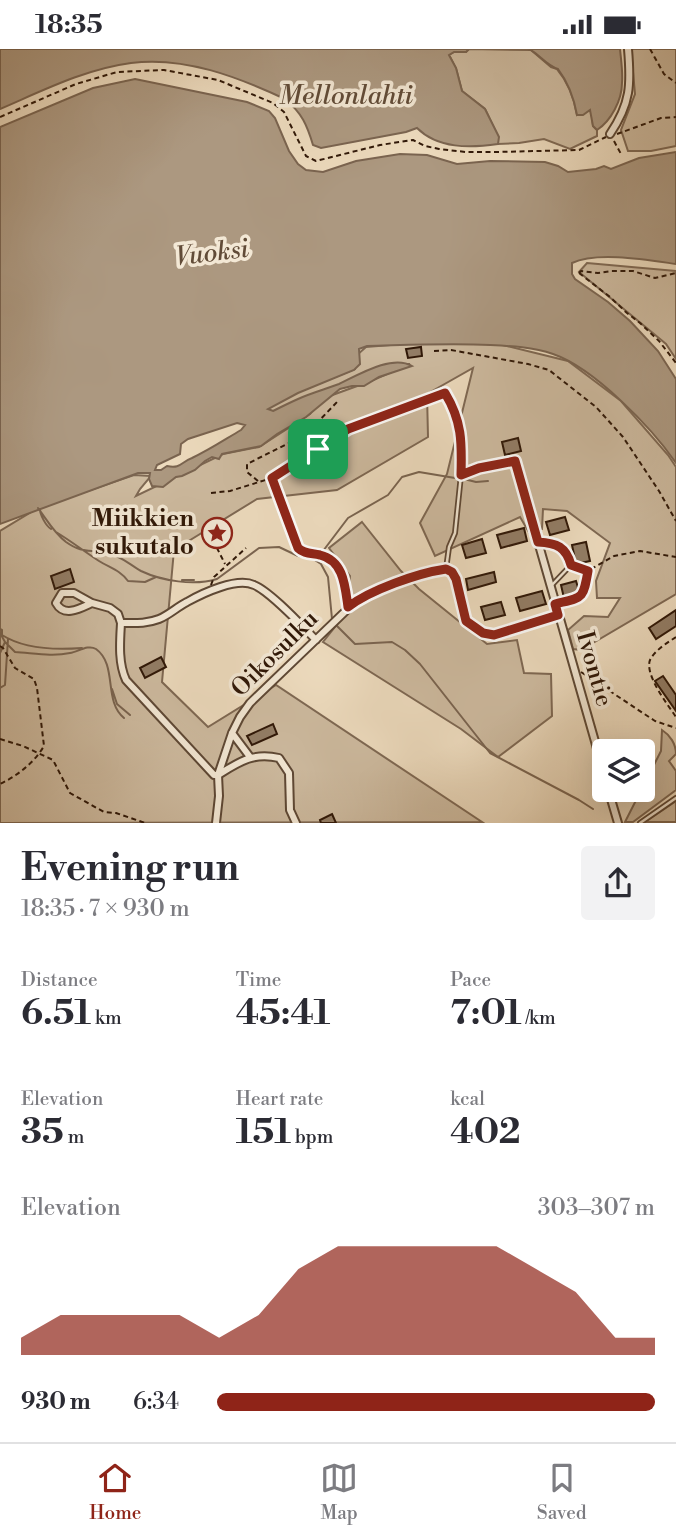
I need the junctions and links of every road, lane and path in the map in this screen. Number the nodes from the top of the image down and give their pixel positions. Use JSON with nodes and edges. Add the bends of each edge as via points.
{"nodes":[{"id":1,"x":628,"y":49,"type":"edge"},
{"id":2,"x":650,"y":49,"type":"edge"},
{"id":3,"x":676,"y":83,"type":"edge"},
{"id":4,"x":0,"y":117,"type":"edge"},
{"id":5,"x":676,"y":117,"type":"edge"},
{"id":6,"x":610,"y":134,"type":"junction"},
{"id":7,"x":621,"y":154,"type":"dead end"},
{"id":8,"x":676,"y":273,"type":"edge"},
{"id":9,"x":434,"y":351,"type":"dead end"},
{"id":10,"x":676,"y":363,"type":"edge"},
{"id":11,"x":445,"y":393,"type":"joint"},
{"id":12,"x":337,"y":403,"type":"dead end"},
{"id":13,"x":515,"y":461,"type":"joint"},
{"id":14,"x":461,"y":475,"type":"junction"},
{"id":15,"x":272,"y":478,"type":"junction"},
{"id":16,"x":259,"y":481,"type":"junction"},
{"id":17,"x":211,"y":493,"type":"dead end"},
{"id":18,"x":676,"y":521,"type":"edge"},
{"id":19,"x":214,"y":540,"type":"dead end"},
{"id":20,"x":538,"y":542,"type":"junction"},
{"id":21,"x":246,"y":548,"type":"dead end"},
{"id":22,"x":676,"y":557,"type":"edge"},
{"id":23,"x":226,"y":565,"type":"junction"},
{"id":24,"x":571,"y":565,"type":"junction"},
{"id":25,"x":446,"y":569,"type":"junction"},
{"id":26,"x":588,"y":571,"type":"junction"},
{"id":27,"x":212,"y":581,"type":"dead end"},
{"id":28,"x":551,"y":587,"type":"junction"},
{"id":29,"x":92,"y":603,"type":"junction"},
{"id":30,"x":555,"y":604,"type":"junction"},
{"id":31,"x":348,"y":607,"type":"junction"},
{"id":32,"x":558,"y":615,"type":"junction"},
{"id":33,"x":121,"y":622,"type":"junction"},
{"id":34,"x":676,"y":637,"type":"edge"},
{"id":35,"x":316,"y":640,"type":"junction"},
{"id":36,"x":0,"y":646,"type":"edge"},
{"id":37,"x":573,"y":666,"type":"junction"},
{"id":38,"x":676,"y":717,"type":"edge"},
{"id":39,"x":676,"y":728,"type":"edge"},
{"id":40,"x":232,"y":733,"type":"junction"},
{"id":41,"x":0,"y":739,"type":"edge"},
{"id":42,"x":594,"y":739,"type":"edge"},
{"id":43,"x":40,"y":753,"type":"junction"},
{"id":44,"x":250,"y":757,"type":"junction"},
{"id":45,"x":218,"y":775,"type":"junction"},
{"id":46,"x":0,"y":784,"type":"edge"},
{"id":47,"x":676,"y":798,"type":"edge"},
{"id":48,"x":612,"y":802,"type":"edge"},
{"id":49,"x":145,"y":823,"type":"edge"},
{"id":50,"x":216,"y":823,"type":"edge"},
{"id":51,"x":296,"y":823,"type":"edge"},
{"id":52,"x":618,"y":823,"type":"edge"},
{"id":53,"x":640,"y":823,"type":"edge"}],
"edges":[{"from":1,"to":6,"type":"street","via":[[628,98]]},
{"from":2,"to":3,"type":"path","via":[[664,74]]},
{"from":4,"to":6,"type":"path","via":[[76,84],[117,72],[164,70],[218,81],[272,103],[284,112],[306,156],[316,161],[414,140],[467,152],[579,150]]},
{"from":5,"to":6,"type":"path"},
{"from":6,"to":7,"type":"path"},
{"from":8,"to":10,"type":"path","via":[[655,278],[633,271],[579,274],[640,323]]},
{"from":9,"to":18,"type":"path","via":[[450,350],[549,370],[596,407],[624,437]]},
{"from":11,"to":14,"type":"lane","via":[[460,427]]},
{"from":11,"to":15,"type":"path","via":[[348,429]]},
{"from":12,"to":16,"type":"path","via":[[291,442],[247,464],[247,473]]},
{"from":13,"to":14,"type":"lane"},
{"from":13,"to":20,"type":"street","name":"Ivontie"},
{"from":14,"to":25,"type":"lane"},
{"from":15,"to":16,"type":"path"},
{"from":15,"to":31,"type":"path","via":[[298,548],[335,563],[342,573]]},
{"from":16,"to":17,"type":"path"},
{"from":19,"to":23,"type":"path"},
{"from":20,"to":24,"type":"lane","via":[[562,549]]},
{"from":20,"to":28,"type":"street","name":"Ivontie"},
{"from":21,"to":23,"type":"path"},
{"from":22,"to":26,"type":"path","via":[[640,551],[614,556]]},
{"from":23,"to":27,"type":"path"},
{"from":24,"to":26,"type":"lane"},
{"from":24,"to":28,"type":"lane"},
{"from":25,"to":31,"type":"street","name":"Oikosulku","via":[[410,578]]},
{"from":25,"to":32,"type":"street","via":[[456,579],[466,621],[483,633],[494,635]]},
{"from":26,"to":30,"type":"lane","via":[[580,598]]},
{"from":28,"to":30,"type":"street","name":"Ivontie"},
{"from":29,"to":29,"type":"street","via":[[68,592],[62,593],[57,603],[65,612]]},
{"from":29,"to":33,"type":"street","via":[[110,608]]},
{"from":30,"to":32,"type":"street","name":"Ivontie"},
{"from":31,"to":35,"type":"street","name":"Oikosulku"},
{"from":32,"to":37,"type":"street","name":"Ivontie"},
{"from":33,"to":35,"type":"street","via":[[157,620],[209,592],[249,583],[265,592]]},
{"from":33,"to":45,"type":"street","via":[[126,680]]},
{"from":34,"to":38,"type":"path","via":[[658,650],[648,665]]},
{"from":35,"to":40,"type":"street","name":"Oikosulku","via":[[250,703]]},
{"from":36,"to":43,"type":"path","via":[[15,668],[34,679],[44,746]]},
{"from":37,"to":39,"type":"path","via":[[655,721]]},
{"from":37,"to":42,"type":"street","name":"Ivontie"},
{"from":40,"to":44,"type":"street"},
{"from":40,"to":45,"type":"street","name":"Oikosulku"},
{"from":41,"to":43,"type":"path"},
{"from":43,"to":46,"type":"path"},
{"from":43,"to":49,"type":"path","via":[[53,759],[70,793],[104,812]]},
{"from":44,"to":45,"type":"street"},
{"from":44,"to":51,"type":"street","via":[[266,755],[285,764],[290,810]]},
{"from":45,"to":50,"type":"street","name":"Oikosulku"},
{"from":47,"to":53,"type":"lane"},
{"from":48,"to":52,"type":"street"}]}
